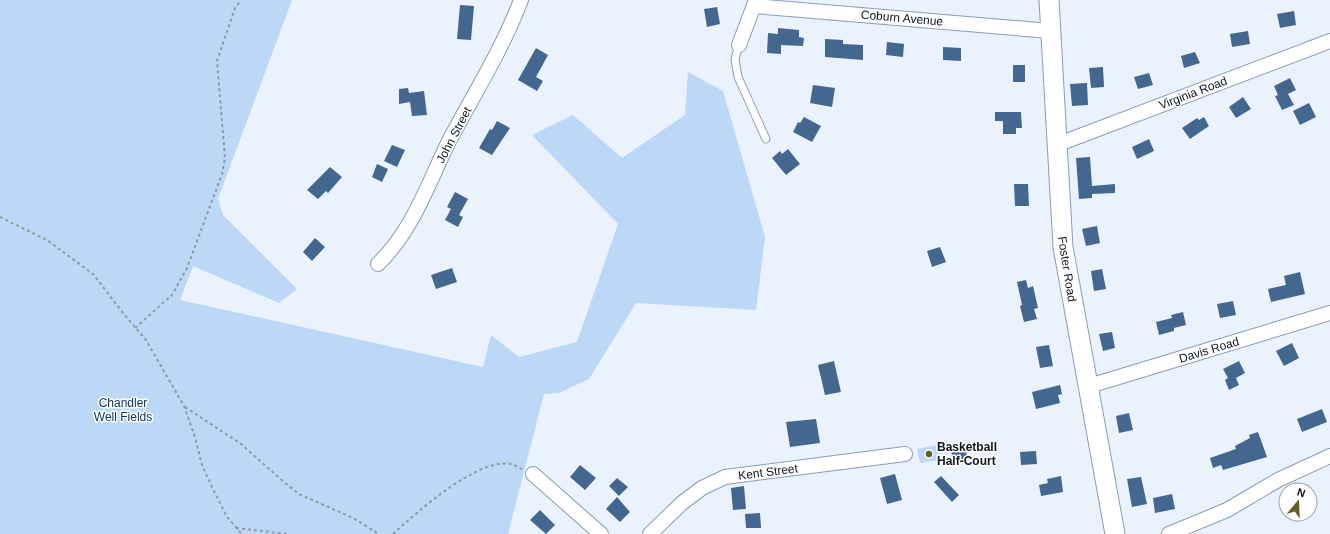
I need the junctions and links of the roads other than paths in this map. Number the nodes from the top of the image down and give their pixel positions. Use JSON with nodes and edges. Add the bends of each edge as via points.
{"nodes":[{"id":1,"x":521,"y":0,"type":"edge"},
{"id":2,"x":1049,"y":0,"type":"edge"},
{"id":3,"x":755,"y":3,"type":"edge"},
{"id":4,"x":1050,"y":31,"type":"junction"},
{"id":5,"x":1330,"y":41,"type":"edge"},
{"id":6,"x":739,"y":45,"type":"joint"},
{"id":7,"x":766,"y":139,"type":"dead end"},
{"id":8,"x":1056,"y":145,"type":"junction"},
{"id":9,"x":378,"y":264,"type":"dead end"},
{"id":10,"x":1330,"y":313,"type":"edge"},
{"id":11,"x":1089,"y":386,"type":"junction"},
{"id":12,"x":905,"y":454,"type":"dead end"},
{"id":13,"x":1330,"y":456,"type":"edge"},
{"id":14,"x":533,"y":474,"type":"road end"},
{"id":15,"x":601,"y":534,"type":"edge"},
{"id":16,"x":650,"y":534,"type":"edge"},
{"id":17,"x":1115,"y":534,"type":"edge"},
{"id":18,"x":1169,"y":534,"type":"edge"}],
"edges":[{"from":1,"to":9,"type":"street","name":"John Street","via":[[498,52],[450,141],[407,230]]},
{"from":2,"to":4,"type":"street","name":"Foster Road"},
{"from":3,"to":4,"type":"street","name":"Coburn Avenue"},
{"from":3,"to":6,"type":"street"},
{"from":4,"to":8,"type":"street","name":"Foster Road"},
{"from":5,"to":8,"type":"street","name":"Virginia Road"},
{"from":6,"to":7,"type":"lane","via":[[735,59],[738,77]]},
{"from":8,"to":11,"type":"street","name":"Foster Road","via":[[1063,247]]},
{"from":10,"to":11,"type":"street","name":"Davis Road"},
{"from":11,"to":17,"type":"street","name":"Foster Road"},
{"from":12,"to":16,"type":"street","name":"Kent Street","via":[[725,477],[702,488],[682,502]]},
{"from":13,"to":18,"type":"street","via":[[1278,480],[1227,510]]},
{"from":14,"to":15,"type":"street"}]}
